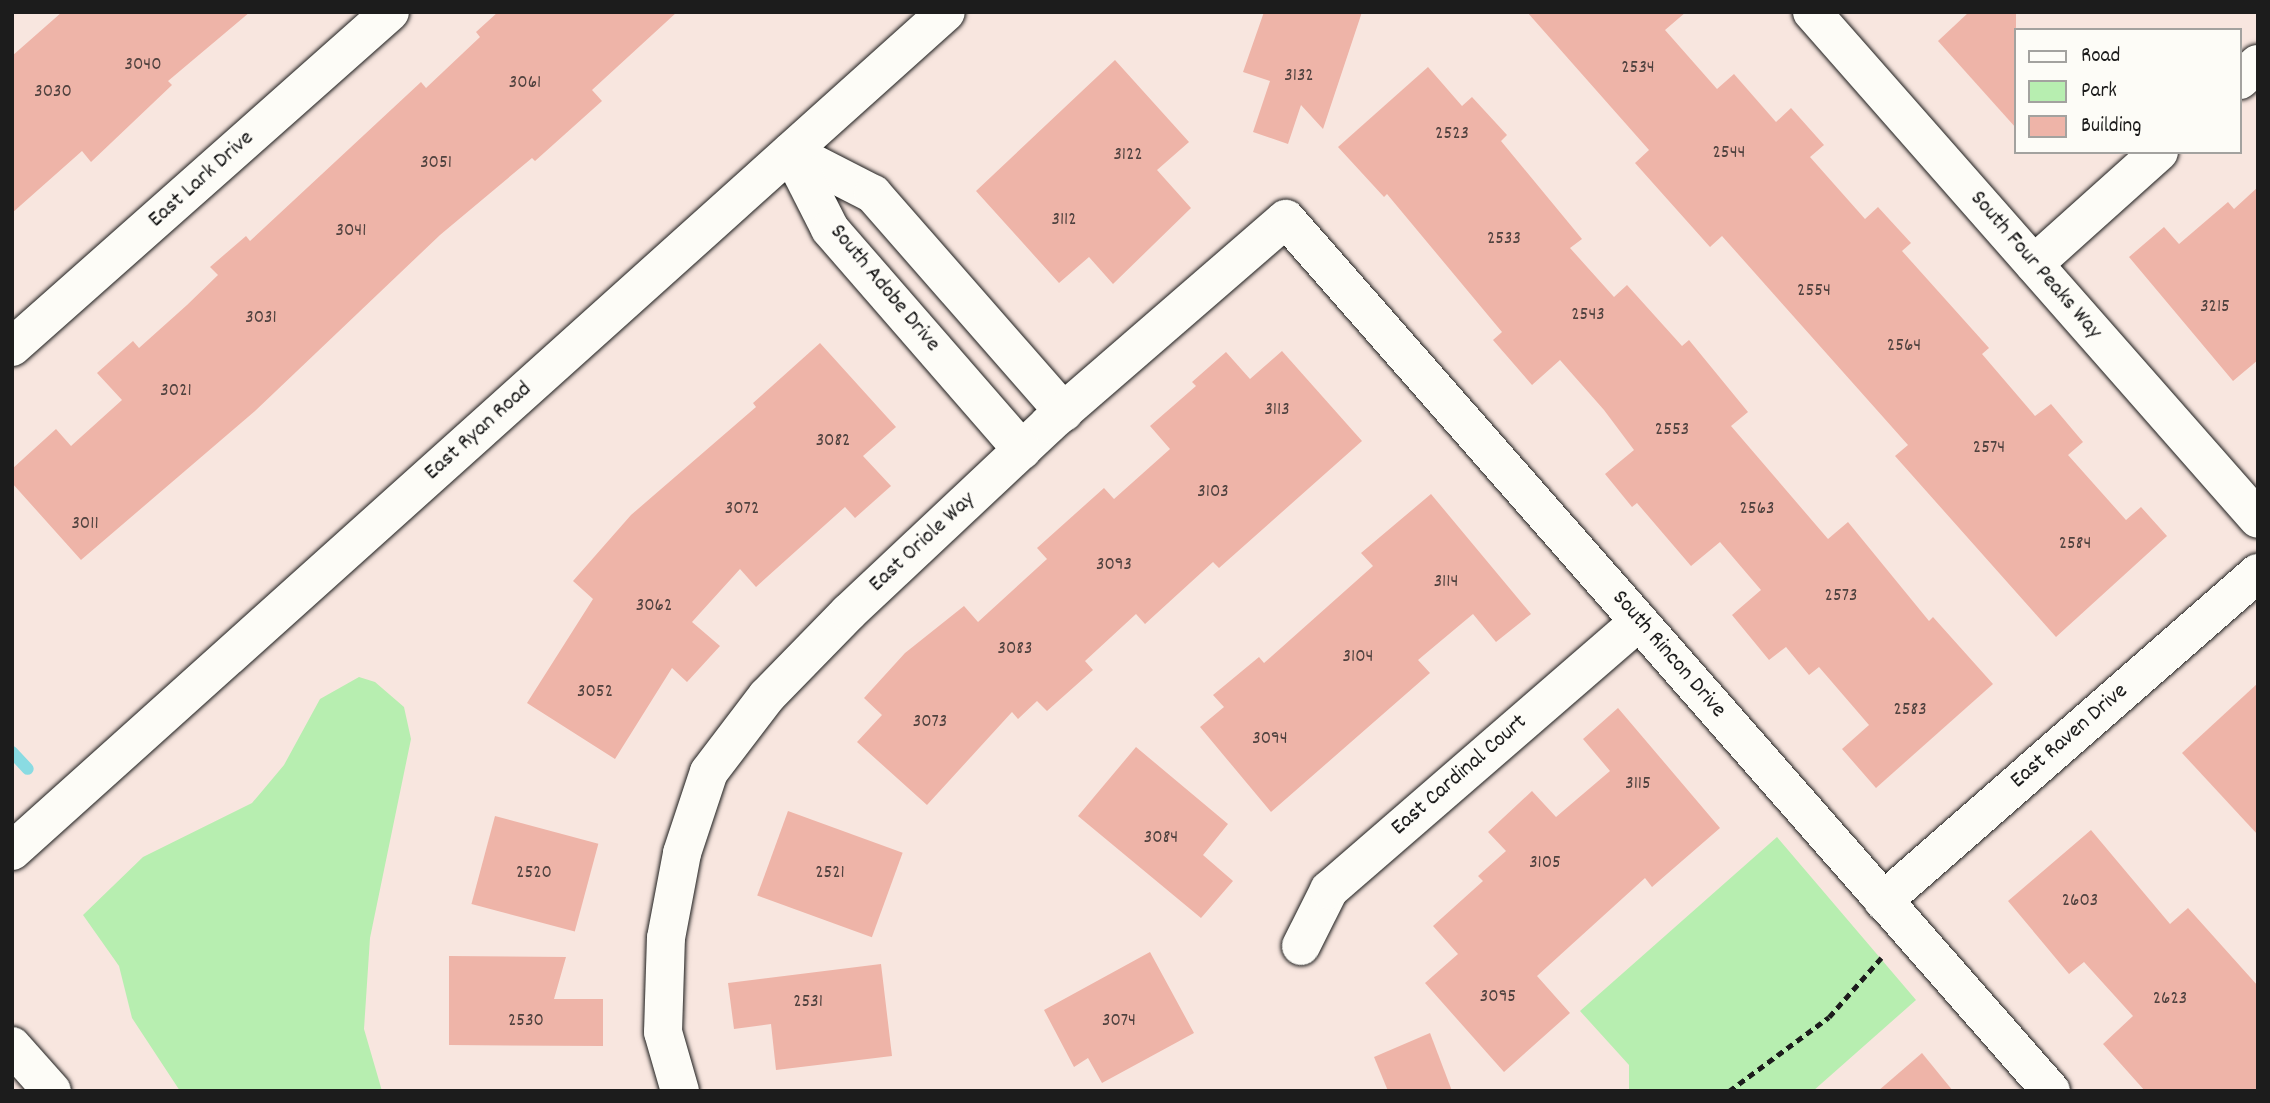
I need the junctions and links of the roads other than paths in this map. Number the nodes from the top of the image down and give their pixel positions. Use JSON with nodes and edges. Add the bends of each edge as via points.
{"nodes":[{"id":1,"x":390,"y":12,"type":"edge"},
{"id":2,"x":946,"y":12,"type":"edge"},
{"id":3,"x":1812,"y":12,"type":"edge"},
{"id":4,"x":2258,"y":64,"type":"edge"},
{"id":5,"x":2242,"y":78,"type":"edge"},
{"id":6,"x":791,"y":152,"type":"junction"},
{"id":7,"x":2157,"y":154,"type":"edge"},
{"id":8,"x":1286,"y":219,"type":"joint"},
{"id":9,"x":2034,"y":264,"type":"junction"},
{"id":10,"x":12,"y":347,"type":"edge"},
{"id":11,"x":1064,"y":412,"type":"junction"},
{"id":12,"x":1022,"y":450,"type":"junction"},
{"id":13,"x":2258,"y":519,"type":"edge"},
{"id":14,"x":2258,"y":573,"type":"edge"},
{"id":15,"x":1639,"y":621,"type":"junction"},
{"id":16,"x":12,"y":851,"type":"edge"},
{"id":17,"x":1883,"y":901,"type":"junction"},
{"id":18,"x":1301,"y":946,"type":"dead end"},
{"id":19,"x":12,"y":1046,"type":"edge"},
{"id":20,"x":52,"y":1091,"type":"edge"},
{"id":21,"x":680,"y":1091,"type":"edge"},
{"id":22,"x":2051,"y":1091,"type":"edge"}],
"edges":[{"from":1,"to":10,"type":"street","name":"East Lark Drive"},
{"from":2,"to":6,"type":"street","name":"East Ryan Road"},
{"from":3,"to":9,"type":"street","name":"South Four Peaks Way"},
{"from":4,"to":5,"type":"street"},
{"from":6,"to":11,"type":"street","via":[[873,194]]},
{"from":6,"to":12,"type":"street","name":"South Adobe Drive","via":[[830,229]]},
{"from":6,"to":16,"type":"street","name":"East Ryan Road"},
{"from":7,"to":9,"type":"street"},
{"from":8,"to":11,"type":"street","name":"East Oriole Way"},
{"from":8,"to":15,"type":"street","name":"South Rincon Drive"},
{"from":9,"to":13,"type":"street","name":"South Four Peaks Way"},
{"from":11,"to":12,"type":"street","name":"East Oriole Way"},
{"from":12,"to":21,"type":"street","name":"East Oriole Way","via":[[767,696],[709,772],[682,853],[666,938],[663,1032]]},
{"from":14,"to":17,"type":"street","name":"East Raven Drive"},
{"from":15,"to":17,"type":"street","name":"South Rincon Drive"},
{"from":15,"to":18,"type":"street","name":"East Cardinal Court","via":[[1329,890]]},
{"from":17,"to":22,"type":"street","name":"South Rincon Drive"},
{"from":19,"to":20,"type":"street"}]}
